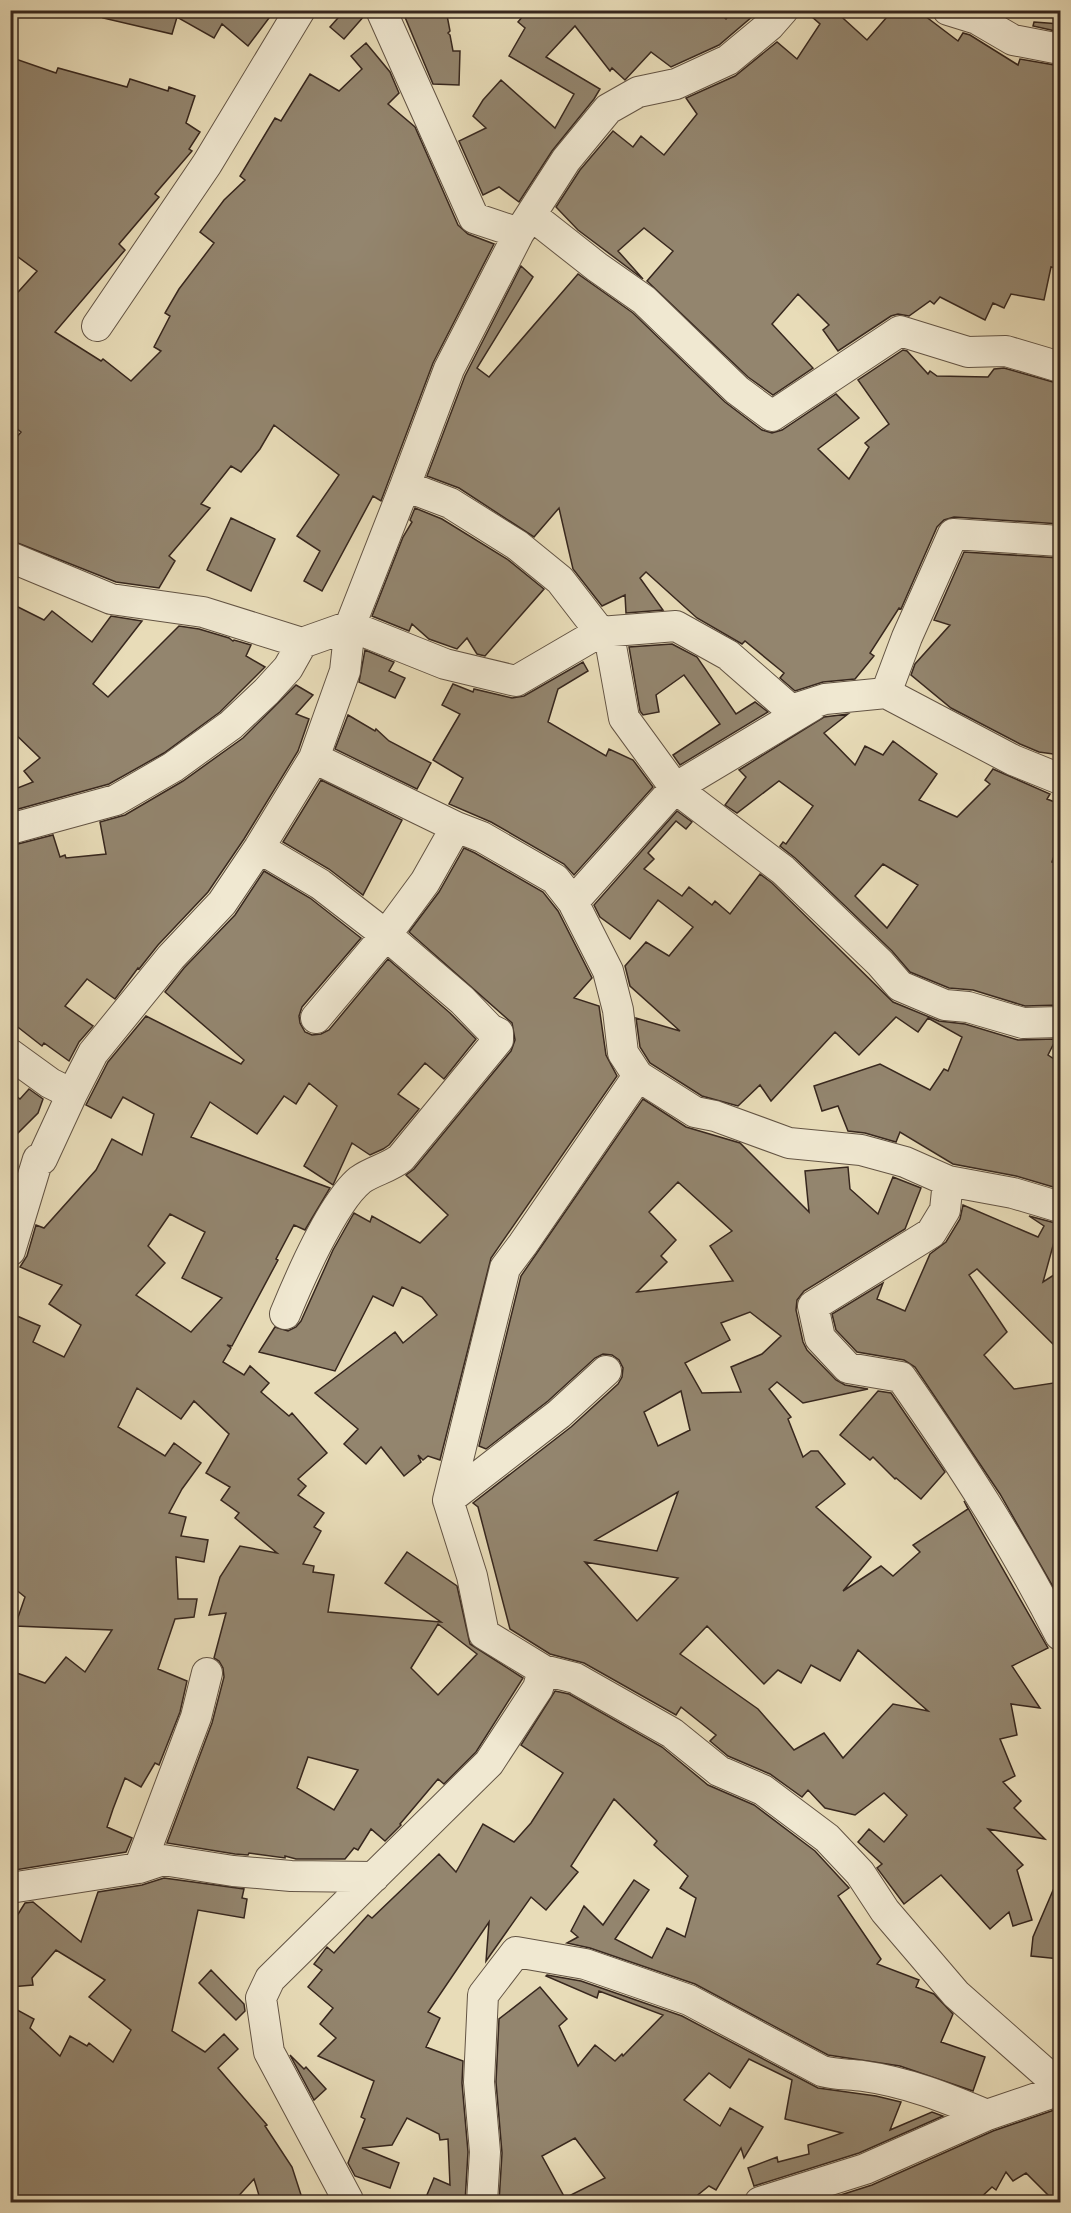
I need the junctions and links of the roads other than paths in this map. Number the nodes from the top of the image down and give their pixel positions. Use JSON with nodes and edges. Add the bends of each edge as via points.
{"nodes":[{"id":1,"x":300,"y":10,"type":"edge"},
{"id":2,"x":381,"y":10,"type":"edge"},
{"id":3,"x":783,"y":10,"type":"edge"},
{"id":4,"x":948,"y":10,"type":"edge"},
{"id":5,"x":1060,"y":50,"type":"edge"},
{"id":6,"x":525,"y":224,"type":"junction"},
{"id":7,"x":97,"y":326,"type":"dead end"},
{"id":8,"x":1060,"y":367,"type":"edge"},
{"id":9,"x":405,"y":486,"type":"junction"},
{"id":10,"x":1060,"y":541,"type":"edge"},
{"id":11,"x":10,"y":557,"type":"edge"},
{"id":12,"x":350,"y":626,"type":"junction"},
{"id":13,"x":600,"y":632,"type":"junction"},
{"id":14,"x":302,"y":643,"type":"junction"},
{"id":15,"x":886,"y":693,"type":"junction"},
{"id":16,"x":825,"y":699,"type":"junction"},
{"id":17,"x":314,"y":758,"type":"junction"},
{"id":18,"x":1060,"y":779,"type":"edge"},
{"id":19,"x":675,"y":788,"type":"junction"},
{"id":20,"x":456,"y":826,"type":"junction"},
{"id":21,"x":10,"y":829,"type":"edge"},
{"id":22,"x":259,"y":848,"type":"junction"},
{"id":23,"x":573,"y":902,"type":"junction"},
{"id":24,"x":386,"y":935,"type":"junction"},
{"id":25,"x":316,"y":1018,"type":"dead end"},
{"id":26,"x":1060,"y":1022,"type":"edge"},
{"id":27,"x":10,"y":1054,"type":"edge"},
{"id":28,"x":638,"y":1076,"type":"junction"},
{"id":29,"x":72,"y":1094,"type":"junction"},
{"id":30,"x":948,"y":1181,"type":"junction"},
{"id":31,"x":1060,"y":1207,"type":"edge"},
{"id":32,"x":10,"y":1251,"type":"edge"},
{"id":33,"x":285,"y":1314,"type":"dead end"},
{"id":34,"x":606,"y":1371,"type":"dead end"},
{"id":35,"x":448,"y":1500,"type":"junction"},
{"id":36,"x":1060,"y":1635,"type":"edge"},
{"id":37,"x":543,"y":1670,"type":"junction"},
{"id":38,"x":207,"y":1673,"type":"dead end"},
{"id":39,"x":139,"y":1868,"type":"junction"},
{"id":40,"x":374,"y":1877,"type":"junction"},
{"id":41,"x":10,"y":1888,"type":"edge"},
{"id":42,"x":1060,"y":2088,"type":"edge"},
{"id":43,"x":987,"y":2115,"type":"junction"},
{"id":44,"x":345,"y":2202,"type":"edge"},
{"id":45,"x":482,"y":2202,"type":"edge"},
{"id":46,"x":760,"y":2202,"type":"edge"}],
"edges":[{"from":1,"to":7,"type":"street","via":[[207,164]]},
{"from":2,"to":6,"type":"street","via":[[474,218]]},
{"from":3,"to":6,"type":"street","via":[[728,60],[676,84],[638,92],[608,109],[566,160]]},
{"from":4,"to":5,"type":"street","via":[[977,19],[1013,40]]},
{"from":6,"to":8,"type":"street","via":[[644,300],[737,390],[772,416],[900,331],[968,352],[1006,351]]},
{"from":6,"to":9,"type":"street","via":[[448,369]]},
{"from":9,"to":12,"type":"street"},
{"from":9,"to":13,"type":"street","via":[[450,503],[517,545],[560,580]]},
{"from":10,"to":15,"type":"street","via":[[953,534]]},
{"from":11,"to":14,"type":"street","via":[[111,598],[203,612]]},
{"from":12,"to":13,"type":"street","via":[[445,664],[516,681]]},
{"from":12,"to":14,"type":"street"},
{"from":12,"to":17,"type":"street","via":[[345,671]]},
{"from":13,"to":16,"type":"street","via":[[676,626],[728,654],[790,710]]},
{"from":13,"to":19,"type":"street","via":[[611,646],[624,718]]},
{"from":14,"to":21,"type":"street","via":[[288,668],[266,692],[231,725],[173,767],[116,800]]},
{"from":15,"to":16,"type":"street"},
{"from":15,"to":18,"type":"street","via":[[1013,760]]},
{"from":16,"to":19,"type":"street"},
{"from":17,"to":20,"type":"street"},
{"from":17,"to":22,"type":"street"},
{"from":19,"to":23,"type":"street"},
{"from":19,"to":26,"type":"street","via":[[783,870],[900,986],[945,1005],[968,1007],[1023,1023]]},
{"from":20,"to":23,"type":"street","via":[[555,879]]},
{"from":20,"to":24,"type":"street","via":[[425,882]]},
{"from":22,"to":24,"type":"street","via":[[320,884]]},
{"from":22,"to":29,"type":"street","via":[[222,903],[171,957],[93,1053]]},
{"from":23,"to":28,"type":"street","via":[[608,971],[623,1053]]},
{"from":24,"to":25,"type":"street"},
{"from":24,"to":33,"type":"street","via":[[498,1032],[498,1040],[401,1158],[362,1179],[344,1197]]},
{"from":27,"to":29,"type":"street"},
{"from":28,"to":30,"type":"street","via":[[695,1112],[789,1143],[861,1150],[905,1162]]},
{"from":28,"to":35,"type":"street","via":[[505,1268]]},
{"from":29,"to":32,"type":"street","via":[[42,1160],[38,1159]]},
{"from":30,"to":31,"type":"street","via":[[1013,1192]]},
{"from":30,"to":36,"type":"street","via":[[945,1210],[931,1233],[813,1306],[820,1338],[848,1368],[901,1377],[1007,1537]]},
{"from":34,"to":35,"type":"street","via":[[560,1414]]},
{"from":35,"to":37,"type":"street","via":[[472,1576],[484,1634]]},
{"from":37,"to":40,"type":"street","via":[[538,1688],[489,1763]]},
{"from":37,"to":42,"type":"street","via":[[575,1678],[672,1733],[719,1771],[763,1790],[827,1838],[860,1873],[885,1911],[956,1994]]},
{"from":38,"to":39,"type":"street","via":[[196,1717]]},
{"from":39,"to":40,"type":"street","via":[[163,1860],[291,1876]]},
{"from":39,"to":41,"type":"street"},
{"from":40,"to":44,"type":"street","via":[[270,1979],[261,1998],[269,2052]]},
{"from":42,"to":43,"type":"street"},
{"from":43,"to":45,"type":"street","via":[[926,2090],[822,2071],[689,2000],[585,1964],[516,1952],[483,1995],[479,2082],[485,2152]]},
{"from":43,"to":46,"type":"street","via":[[865,2169]]}]}
